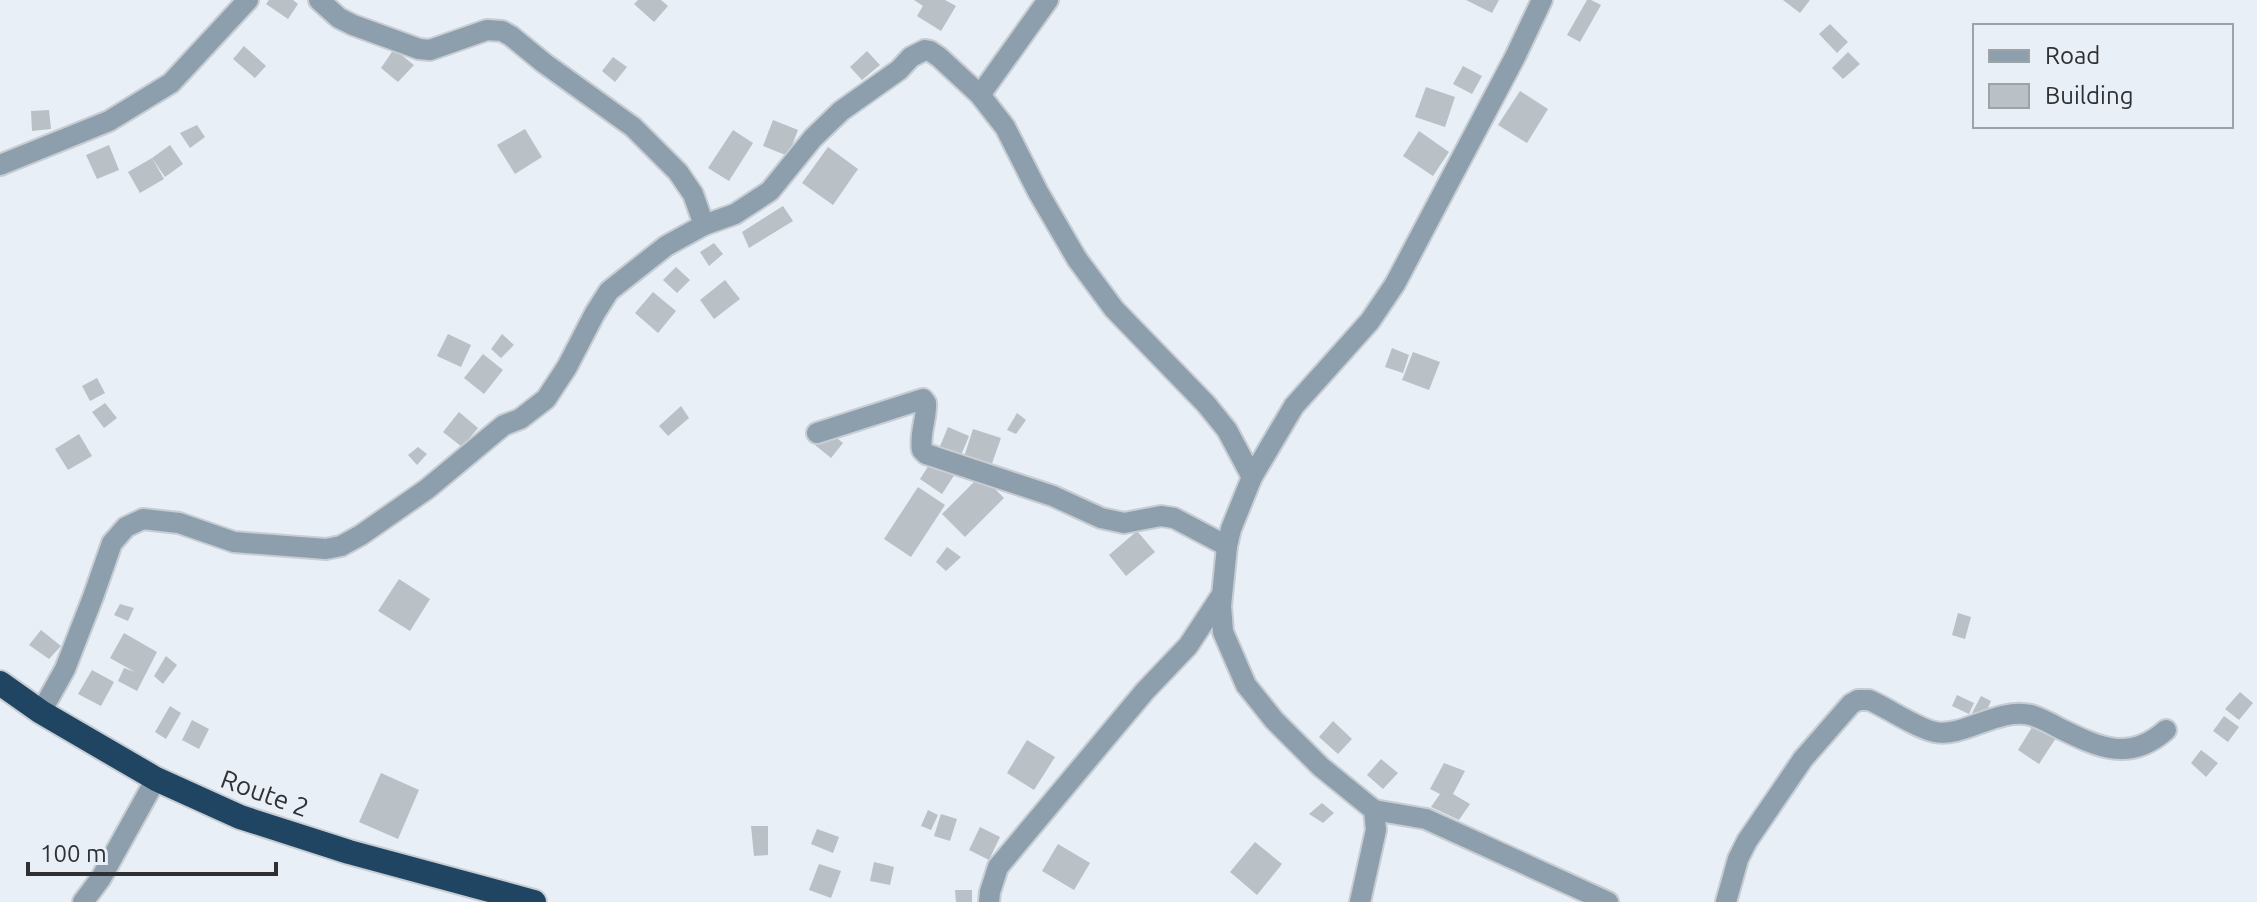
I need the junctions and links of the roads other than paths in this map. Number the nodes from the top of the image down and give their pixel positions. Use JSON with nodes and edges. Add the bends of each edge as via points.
{"nodes":[{"id":1,"x":248,"y":0,"type":"edge"},
{"id":2,"x":319,"y":0,"type":"edge"},
{"id":3,"x":1048,"y":0,"type":"edge"},
{"id":4,"x":1542,"y":0,"type":"edge"},
{"id":5,"x":980,"y":95,"type":"junction"},
{"id":6,"x":0,"y":165,"type":"edge"},
{"id":7,"x":704,"y":225,"type":"junction"},
{"id":8,"x":817,"y":433,"type":"dead end"},
{"id":9,"x":1252,"y":477,"type":"junction"},
{"id":10,"x":1227,"y":546,"type":"junction"},
{"id":11,"x":1221,"y":596,"type":"junction"},
{"id":12,"x":0,"y":683,"type":"edge"},
{"id":13,"x":41,"y":712,"type":"junction"},
{"id":14,"x":2166,"y":730,"type":"dead end"},
{"id":15,"x":156,"y":779,"type":"junction"},
{"id":16,"x":1374,"y":810,"type":"junction"},
{"id":17,"x":83,"y":902,"type":"edge"},
{"id":18,"x":534,"y":902,"type":"edge"},
{"id":19,"x":989,"y":902,"type":"edge"},
{"id":20,"x":1360,"y":902,"type":"edge"},
{"id":21,"x":1608,"y":902,"type":"edge"},
{"id":22,"x":1726,"y":902,"type":"edge"}],
"edges":[{"from":1,"to":6,"type":"street","via":[[171,83],[109,121]]},
{"from":2,"to":7,"type":"street","via":[[339,18],[419,49],[487,30],[511,36],[633,127],[678,172]]},
{"from":3,"to":5,"type":"street"},
{"from":4,"to":9,"type":"street","via":[[1395,284],[1294,406]]},
{"from":5,"to":7,"type":"street","via":[[930,51],[920,51],[841,111],[770,191],[735,214]]},
{"from":5,"to":9,"type":"street","via":[[1005,127],[1077,259],[1114,309],[1227,430]]},
{"from":7,"to":13,"type":"street","via":[[666,246],[609,291],[567,367],[536,408],[504,425],[427,489],[341,546],[234,542],[179,523],[143,519],[126,527],[112,543],[70,656]]},
{"from":8,"to":10,"type":"street","via":[[923,399],[926,412],[920,433],[926,454],[1053,496],[1101,518],[1124,523],[1174,518]]},
{"from":9,"to":10,"type":"street"},
{"from":10,"to":11,"type":"street"},
{"from":11,"to":16,"type":"street","via":[[1223,632],[1255,698],[1321,767]]},
{"from":11,"to":19,"type":"street","via":[[1188,646],[998,867]]},
{"from":12,"to":13,"type":"highway","name":"Route 2"},
{"from":13,"to":15,"type":"highway","name":"Route 2"},
{"from":14,"to":22,"type":"street","via":[[2153,742],[2125,751],[2083,740],[2031,715],[1999,716],[1934,732],[1869,700],[1858,700],[1803,759],[1755,829],[1738,859]]},
{"from":15,"to":17,"type":"street"},
{"from":15,"to":18,"type":"highway","name":"Route 2","via":[[240,817]]},
{"from":16,"to":20,"type":"street","via":[[1376,830]]},
{"from":16,"to":21,"type":"street","via":[[1426,819]]}]}
